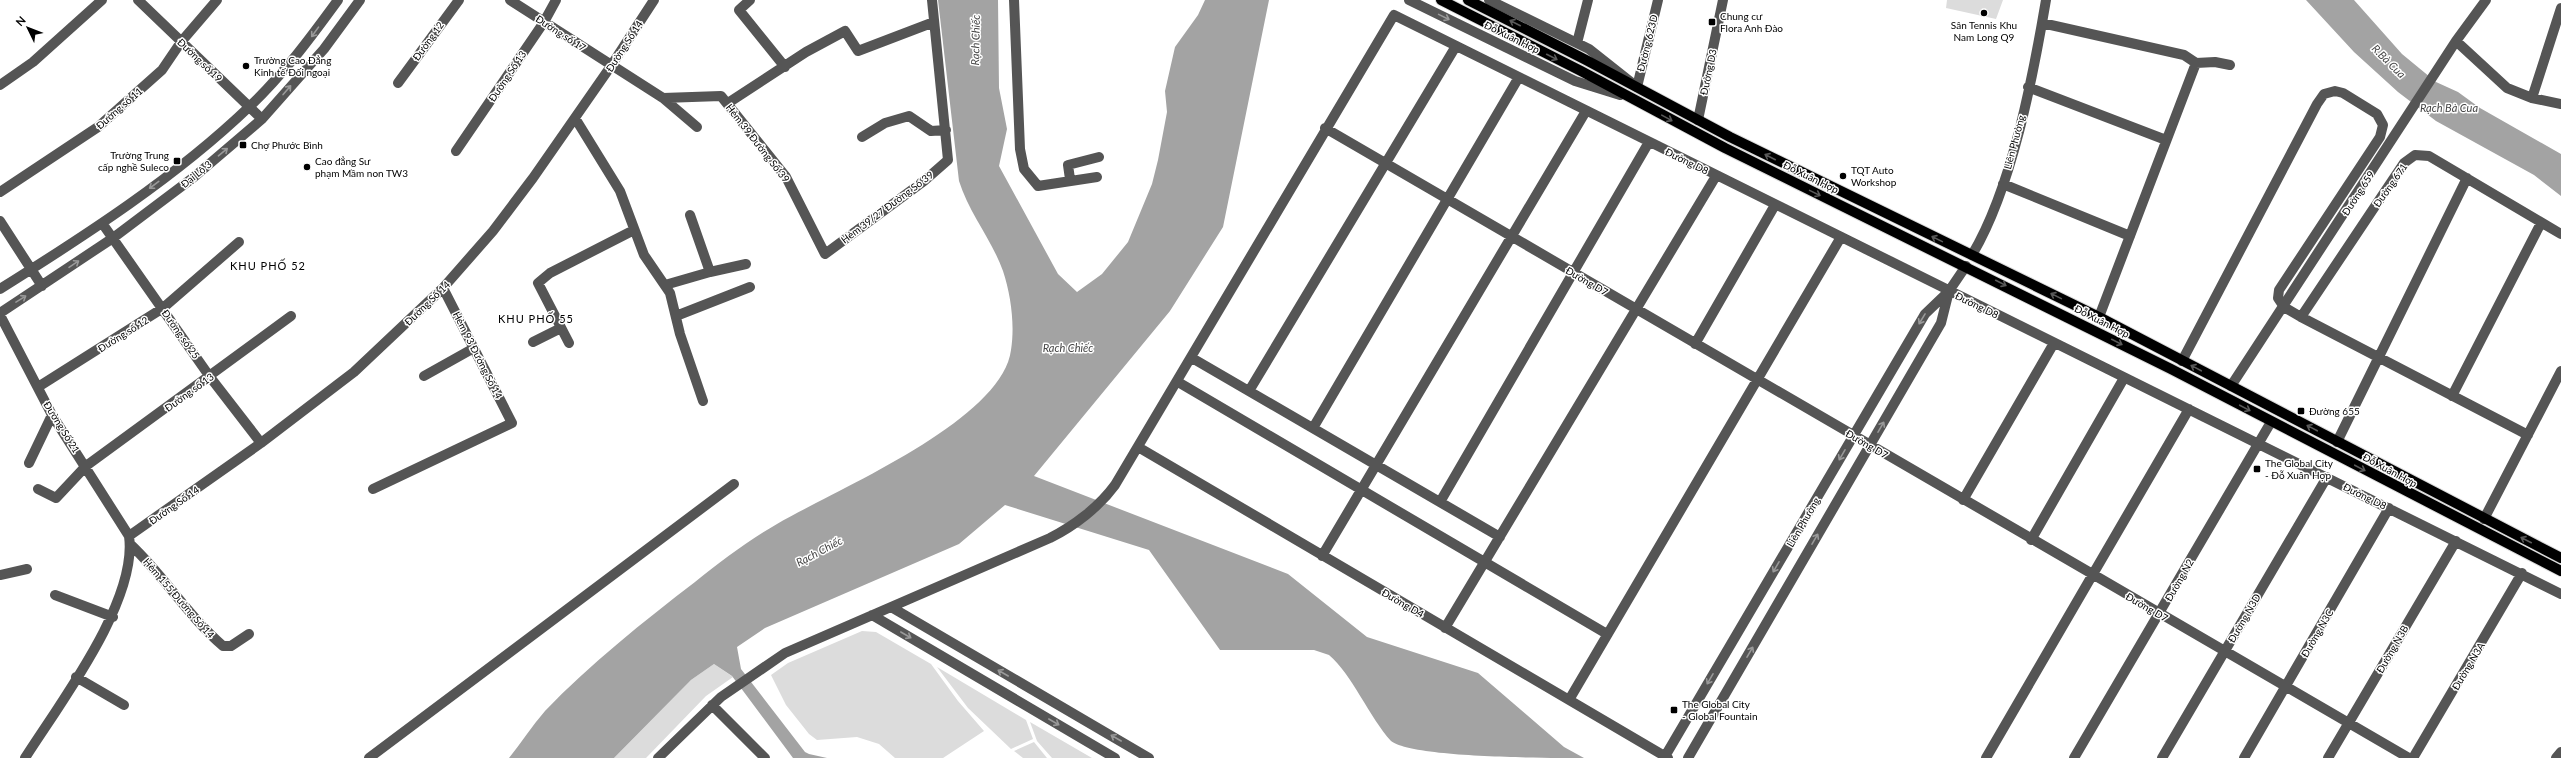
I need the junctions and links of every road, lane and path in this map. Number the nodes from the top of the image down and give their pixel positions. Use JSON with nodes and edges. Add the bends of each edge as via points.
{"nodes":[{"id":1,"x":102,"y":0,"type":"edge"},
{"id":2,"x":138,"y":0,"type":"edge"},
{"id":3,"x":217,"y":0,"type":"edge"},
{"id":4,"x":338,"y":0,"type":"edge"},
{"id":5,"x":360,"y":0,"type":"edge"},
{"id":6,"x":459,"y":0,"type":"edge"},
{"id":7,"x":510,"y":0,"type":"edge"},
{"id":8,"x":556,"y":0,"type":"edge"},
{"id":9,"x":654,"y":0,"type":"edge"},
{"id":10,"x":750,"y":0,"type":"edge"},
{"id":11,"x":932,"y":0,"type":"edge"},
{"id":12,"x":1014,"y":0,"type":"edge"},
{"id":13,"x":1409,"y":0,"type":"edge"},
{"id":14,"x":1441,"y":0,"type":"edge"},
{"id":15,"x":1489,"y":0,"type":"edge"},
{"id":16,"x":1588,"y":0,"type":"edge"},
{"id":17,"x":1658,"y":0,"type":"edge"},
{"id":18,"x":1723,"y":0,"type":"edge"},
{"id":19,"x":2046,"y":0,"type":"edge"},
{"id":20,"x":2052,"y":0,"type":"edge"},
{"id":21,"x":2486,"y":0,"type":"edge"},
{"id":22,"x":1471,"y":1,"type":"edge"},
{"id":23,"x":2561,"y":8,"type":"edge"},
{"id":24,"x":544,"y":22,"type":"junction"},
{"id":25,"x":934,"y":22,"type":"junction"},
{"id":26,"x":2042,"y":23,"type":"junction"},
{"id":27,"x":181,"y":42,"type":"junction"},
{"id":28,"x":1576,"y":42,"type":"junction"},
{"id":29,"x":2456,"y":42,"type":"junction"},
{"id":30,"x":1456,"y":46,"type":"junction"},
{"id":31,"x":2196,"y":63,"type":"junction"},
{"id":32,"x":2230,"y":65,"type":"dead end"},
{"id":33,"x":611,"y":66,"type":"junction"},
{"id":34,"x":785,"y":67,"type":"junction"},
{"id":35,"x":1519,"y":77,"type":"junction"},
{"id":36,"x":398,"y":83,"type":"dead end"},
{"id":37,"x":0,"y":85,"type":"edge"},
{"id":38,"x":1636,"y":87,"type":"junction"},
{"id":39,"x":2028,"y":87,"type":"junction"},
{"id":40,"x":1630,"y":97,"type":"junction"},
{"id":41,"x":663,"y":98,"type":"junction"},
{"id":42,"x":2532,"y":98,"type":"junction"},
{"id":43,"x":728,"y":103,"type":"junction"},
{"id":44,"x":2561,"y":104,"type":"edge"},
{"id":45,"x":250,"y":107,"type":"junction"},
{"id":46,"x":1586,"y":111,"type":"junction"},
{"id":47,"x":575,"y":118,"type":"junction"},
{"id":48,"x":262,"y":119,"type":"junction"},
{"id":49,"x":1698,"y":120,"type":"junction"},
{"id":50,"x":696,"y":127,"type":"dead end"},
{"id":51,"x":1326,"y":128,"type":"junction"},
{"id":52,"x":946,"y":130,"type":"junction"},
{"id":53,"x":1693,"y":132,"type":"junction"},
{"id":54,"x":862,"y":137,"type":"dead end"},
{"id":55,"x":2166,"y":140,"type":"junction"},
{"id":56,"x":1648,"y":142,"type":"junction"},
{"id":57,"x":456,"y":151,"type":"dead end"},
{"id":58,"x":1099,"y":157,"type":"dead end"},
{"id":59,"x":1386,"y":163,"type":"junction"},
{"id":60,"x":1716,"y":176,"type":"junction"},
{"id":61,"x":1097,"y":177,"type":"dead end"},
{"id":62,"x":2467,"y":178,"type":"junction"},
{"id":63,"x":1070,"y":179,"type":"junction"},
{"id":64,"x":2003,"y":184,"type":"junction"},
{"id":65,"x":0,"y":192,"type":"edge"},
{"id":66,"x":1447,"y":200,"type":"junction"},
{"id":67,"x":1775,"y":205,"type":"junction"},
{"id":68,"x":690,"y":215,"type":"dead end"},
{"id":69,"x":0,"y":221,"type":"edge"},
{"id":70,"x":102,"y":223,"type":"junction"},
{"id":71,"x":2542,"y":223,"type":"junction"},
{"id":72,"x":634,"y":230,"type":"junction"},
{"id":73,"x":2561,"y":234,"type":"edge"},
{"id":74,"x":2130,"y":236,"type":"junction"},
{"id":75,"x":1512,"y":237,"type":"junction"},
{"id":76,"x":1841,"y":237,"type":"junction"},
{"id":77,"x":113,"y":238,"type":"junction"},
{"id":78,"x":239,"y":242,"type":"dead end"},
{"id":79,"x":825,"y":254,"type":"joint"},
{"id":80,"x":1972,"y":256,"type":"junction"},
{"id":81,"x":746,"y":264,"type":"dead end"},
{"id":82,"x":1966,"y":266,"type":"junction"},
{"id":83,"x":31,"y":270,"type":"junction"},
{"id":84,"x":710,"y":272,"type":"junction"},
{"id":85,"x":1572,"y":273,"type":"junction"},
{"id":86,"x":665,"y":285,"type":"junction"},
{"id":87,"x":42,"y":286,"type":"junction"},
{"id":88,"x":750,"y":287,"type":"dead end"},
{"id":89,"x":443,"y":288,"type":"junction"},
{"id":90,"x":0,"y":289,"type":"edge"},
{"id":91,"x":1949,"y":291,"type":"junction"},
{"id":92,"x":2284,"y":307,"type":"junction"},
{"id":93,"x":163,"y":308,"type":"junction"},
{"id":94,"x":1636,"y":310,"type":"junction"},
{"id":95,"x":0,"y":314,"type":"edge"},
{"id":96,"x":292,"y":316,"type":"dead end"},
{"id":97,"x":676,"y":316,"type":"junction"},
{"id":98,"x":2099,"y":317,"type":"junction"},
{"id":99,"x":2301,"y":317,"type":"junction"},
{"id":100,"x":561,"y":328,"type":"junction"},
{"id":101,"x":533,"y":342,"type":"dead end"},
{"id":102,"x":569,"y":343,"type":"dead end"},
{"id":103,"x":2054,"y":343,"type":"junction"},
{"id":104,"x":1694,"y":344,"type":"junction"},
{"id":105,"x":474,"y":348,"type":"junction"},
{"id":106,"x":2378,"y":357,"type":"junction"},
{"id":107,"x":1192,"y":358,"type":"junction"},
{"id":108,"x":2182,"y":361,"type":"junction"},
{"id":109,"x":2561,"y":371,"type":"edge"},
{"id":110,"x":424,"y":376,"type":"dead end"},
{"id":111,"x":210,"y":377,"type":"junction"},
{"id":112,"x":2124,"y":378,"type":"junction"},
{"id":113,"x":1757,"y":380,"type":"junction"},
{"id":114,"x":1178,"y":382,"type":"junction"},
{"id":115,"x":2231,"y":386,"type":"junction"},
{"id":116,"x":38,"y":387,"type":"junction"},
{"id":117,"x":1250,"y":391,"type":"junction"},
{"id":118,"x":2452,"y":396,"type":"junction"},
{"id":119,"x":2225,"y":397,"type":"junction"},
{"id":120,"x":703,"y":401,"type":"dead end"},
{"id":121,"x":2189,"y":410,"type":"junction"},
{"id":122,"x":52,"y":415,"type":"junction"},
{"id":123,"x":2271,"y":422,"type":"junction"},
{"id":124,"x":1313,"y":428,"type":"junction"},
{"id":125,"x":2528,"y":435,"type":"junction"},
{"id":126,"x":1853,"y":437,"type":"junction"},
{"id":127,"x":2337,"y":442,"type":"junction"},
{"id":128,"x":261,"y":443,"type":"junction"},
{"id":129,"x":2259,"y":444,"type":"junction"},
{"id":130,"x":1870,"y":446,"type":"junction"},
{"id":131,"x":1138,"y":447,"type":"junction"},
{"id":132,"x":29,"y":463,"type":"dead end"},
{"id":133,"x":86,"y":466,"type":"junction"},
{"id":134,"x":1377,"y":466,"type":"junction"},
{"id":135,"x":2327,"y":477,"type":"junction"},
{"id":136,"x":734,"y":484,"type":"dead end"},
{"id":137,"x":38,"y":489,"type":"dead end"},
{"id":138,"x":373,"y":489,"type":"dead end"},
{"id":139,"x":1362,"y":490,"type":"junction"},
{"id":140,"x":1963,"y":500,"type":"junction"},
{"id":141,"x":1440,"y":502,"type":"junction"},
{"id":142,"x":2389,"y":508,"type":"junction"},
{"id":143,"x":2484,"y":519,"type":"junction"},
{"id":144,"x":1500,"y":537,"type":"junction"},
{"id":145,"x":130,"y":540,"type":"junction"},
{"id":146,"x":2031,"y":540,"type":"junction"},
{"id":147,"x":2456,"y":541,"type":"junction"},
{"id":148,"x":1322,"y":556,"type":"junction"},
{"id":149,"x":1485,"y":562,"type":"junction"},
{"id":150,"x":2560,"y":564,"type":"edge"},
{"id":151,"x":27,"y":569,"type":"dead end"},
{"id":152,"x":2522,"y":573,"type":"junction"},
{"id":153,"x":2092,"y":575,"type":"junction"},
{"id":154,"x":0,"y":576,"type":"edge"},
{"id":155,"x":2561,"y":594,"type":"edge"},
{"id":156,"x":55,"y":595,"type":"dead end"},
{"id":157,"x":891,"y":607,"type":"junction"},
{"id":158,"x":2159,"y":614,"type":"junction"},
{"id":159,"x":872,"y":615,"type":"junction"},
{"id":160,"x":113,"y":617,"type":"junction"},
{"id":161,"x":1445,"y":628,"type":"junction"},
{"id":162,"x":249,"y":634,"type":"dead end"},
{"id":163,"x":1607,"y":634,"type":"junction"},
{"id":164,"x":2224,"y":651,"type":"junction"},
{"id":165,"x":76,"y":677,"type":"junction"},
{"id":166,"x":2286,"y":687,"type":"junction"},
{"id":167,"x":1045,"y":697,"type":"junction"},
{"id":168,"x":1568,"y":700,"type":"junction"},
{"id":169,"x":124,"y":705,"type":"dead end"},
{"id":170,"x":712,"y":705,"type":"junction"},
{"id":171,"x":1036,"y":711,"type":"junction"},
{"id":172,"x":2349,"y":723,"type":"junction"},
{"id":173,"x":2561,"y":752,"type":"edge"},
{"id":174,"x":1666,"y":757,"type":"edge"},
{"id":175,"x":25,"y":758,"type":"edge"},
{"id":176,"x":369,"y":758,"type":"edge"},
{"id":177,"x":658,"y":758,"type":"edge"},
{"id":178,"x":765,"y":758,"type":"edge"},
{"id":179,"x":1115,"y":758,"type":"edge"},
{"id":180,"x":1149,"y":758,"type":"edge"},
{"id":181,"x":1688,"y":758,"type":"edge"},
{"id":182,"x":1986,"y":758,"type":"edge"},
{"id":183,"x":2074,"y":758,"type":"edge"},
{"id":184,"x":2162,"y":758,"type":"edge"},
{"id":185,"x":2244,"y":758,"type":"edge"},
{"id":186,"x":2328,"y":758,"type":"edge"},
{"id":187,"x":2409,"y":758,"type":"edge"},
{"id":188,"x":2413,"y":758,"type":"edge"},
{"id":189,"x":2556,"y":758,"type":"edge"}],
"edges":[{"from":1,"to":37,"type":"street","via":[[33,62]]},
{"from":2,"to":27,"type":"street","name":"Đường số 19"},
{"from":3,"to":27,"type":"street","name":"Đường số 11"},
{"from":4,"to":45,"type":"street","name":"Đại Lộ 3","one_way":true,"via":[[310,39]]},
{"from":48,"to":5,"type":"street","name":"Đại Lộ 3","one_way":true,"via":[[324,49]]},
{"from":6,"to":36,"type":"street","name":"Đường 12"},
{"from":7,"to":24,"type":"street","name":"Đường số 17"},
{"from":8,"to":24,"type":"street","name":"Đường Số 13"},
{"from":9,"to":33,"type":"street","name":"Đường Số 14"},
{"from":10,"to":34,"type":"street","via":[[739,10]]},
{"from":11,"to":25,"type":"street"},
{"from":12,"to":63,"type":"street","via":[[1021,162],[1027,176],[1038,186]]},
{"from":13,"to":40,"type":"street","name":"Đỗ Xuân Hợp","one_way":true,"via":[[1575,82]]},
{"from":14,"to":40,"type":"main road","name":"Đỗ Xuân Hợp","one_way":true},
{"from":15,"to":28,"type":"street","name":"Đỗ Xuân Hợp"},
{"from":16,"to":28,"type":"street"},
{"from":17,"to":38,"type":"street","name":"Đường 623D"},
{"from":18,"to":49,"type":"street","name":"Đường D3"},
{"from":19,"to":26,"type":"street","name":"Liên Phường"},
{"from":20,"to":26,"type":"street","name":"Liên Phường"},
{"from":21,"to":29,"type":"street","name":"Đường 659"},
{"from":38,"to":22,"type":"main road","name":"Đỗ Xuân Hợp","one_way":true},
{"from":23,"to":42,"type":"street"},
{"from":24,"to":33,"type":"street","name":"Đường số 17"},
{"from":24,"to":57,"type":"street","name":"Đường Số 13"},
{"from":25,"to":34,"type":"street","via":[[858,51],[845,31],[806,52]]},
{"from":25,"to":52,"type":"street"},
{"from":26,"to":31,"type":"street","via":[[2184,55]]},
{"from":26,"to":39,"type":"street","name":"Liên Phường"},
{"from":27,"to":45,"type":"street","name":"Đường số 19"},
{"from":27,"to":65,"type":"street","name":"Đường số 11","via":[[162,70],[98,127]]},
{"from":28,"to":38,"type":"street","name":"Đỗ Xuân Hợp","via":[[1589,49]]},
{"from":29,"to":42,"type":"street","via":[[2507,88]]},
{"from":29,"to":92,"type":"street","name":"Đường 659"},
{"from":30,"to":35,"type":"street","name":"Đường D8"},
{"from":30,"to":51,"type":"street","name":"Đường D8","via":[[1394,15]]},
{"from":30,"to":59,"type":"street"},
{"from":31,"to":32,"type":"street","via":[[2215,62]]},
{"from":31,"to":55,"type":"street"},
{"from":33,"to":41,"type":"street"},
{"from":33,"to":47,"type":"street","name":"Đường Số 14"},
{"from":34,"to":43,"type":"street"},
{"from":35,"to":46,"type":"street","name":"Đường D8"},
{"from":35,"to":66,"type":"street"},
{"from":38,"to":49,"type":"main road","name":"Đỗ Xuân Hợp"},
{"from":39,"to":55,"type":"street"},
{"from":39,"to":64,"type":"street","name":"Liên Phường"},
{"from":40,"to":53,"type":"main road","name":"Đỗ Xuân Hợp","one_way":true},
{"from":41,"to":43,"type":"street","name":"Hẻm 39 Đường Số 39","via":[[721,96]]},
{"from":41,"to":50,"type":"street"},
{"from":42,"to":44,"type":"street"},
{"from":43,"to":79,"type":"street","name":"Hẻm 39 Đường Số 39","via":[[786,177]]},
{"from":45,"to":48,"type":"street","name":"Đường số 19"},
{"from":45,"to":70,"type":"street","name":"Đại Lộ 3","one_way":true,"via":[[183,163]]},
{"from":46,"to":56,"type":"street","name":"Đường D8"},
{"from":46,"to":75,"type":"street"},
{"from":47,"to":72,"type":"street","via":[[620,191]]},
{"from":47,"to":89,"type":"street","name":"Đường Số 14","via":[[493,231]]},
{"from":77,"to":48,"type":"street","name":"Đại Lộ 3","one_way":true,"via":[[194,177]]},
{"from":49,"to":53,"type":"main road"},
{"from":80,"to":49,"type":"main road","name":"Đỗ Xuân Hợp","one_way":true},
{"from":51,"to":59,"type":"street","name":"Đường D7"},
{"from":51,"to":107,"type":"street"},
{"from":52,"to":54,"type":"street","via":[[931,131],[909,116],[885,123]]},
{"from":52,"to":79,"type":"street","name":"Hẻm 39/27 Đường Số 39","via":[[948,160],[924,181]]},
{"from":53,"to":82,"type":"main road","name":"Đỗ Xuân Hợp","one_way":true},
{"from":55,"to":74,"type":"street"},
{"from":56,"to":60,"type":"street","name":"Đường D8"},
{"from":56,"to":85,"type":"street"},
{"from":58,"to":63,"type":"street","via":[[1068,165]]},
{"from":59,"to":66,"type":"street","name":"Đường D7"},
{"from":59,"to":117,"type":"street"},
{"from":60,"to":67,"type":"street","name":"Đường D8"},
{"from":60,"to":94,"type":"street"},
{"from":61,"to":63,"type":"street"},
{"from":62,"to":71,"type":"street","name":"Đường 671"},
{"from":62,"to":99,"type":"street","name":"Đường 671","via":[[2430,156],[2415,154],[2404,163]]},
{"from":62,"to":106,"type":"street"},
{"from":64,"to":74,"type":"street"},
{"from":64,"to":80,"type":"street","name":"Liên Phường","via":[[1988,226]]},
{"from":66,"to":75,"type":"street","name":"Đường D7"},
{"from":66,"to":124,"type":"street"},
{"from":67,"to":76,"type":"street","name":"Đường D8"},
{"from":67,"to":104,"type":"street"},
{"from":68,"to":84,"type":"street"},
{"from":69,"to":83,"type":"street"},
{"from":70,"to":77,"type":"street","name":"Đường số 25"},
{"from":70,"to":83,"type":"street","name":"Đại Lộ 3"},
{"from":71,"to":73,"type":"street","name":"Đường 671"},
{"from":71,"to":118,"type":"street"},
{"from":72,"to":86,"type":"street","via":[[644,255]]},
{"from":72,"to":100,"type":"street","via":[[550,273],[538,283]]},
{"from":74,"to":98,"type":"street"},
{"from":75,"to":85,"type":"street","name":"Đường D7"},
{"from":75,"to":134,"type":"street"},
{"from":76,"to":91,"type":"street","name":"Đường D8"},
{"from":76,"to":113,"type":"street"},
{"from":87,"to":77,"type":"street","name":"Đại Lộ 3","one_way":true},
{"from":77,"to":93,"type":"street","name":"Đường số 25"},
{"from":78,"to":93,"type":"street","name":"Đường số 12"},
{"from":80,"to":82,"type":"main road"},
{"from":98,"to":80,"type":"main road","name":"Đỗ Xuân Hợp","one_way":true},
{"from":81,"to":84,"type":"street"},
{"from":82,"to":91,"type":"street","name":"Liên Phường"},
{"from":82,"to":119,"type":"main road","name":"Đỗ Xuân Hợp","one_way":true},
{"from":83,"to":87,"type":"street"},
{"from":83,"to":90,"type":"street","name":"Đại Lộ 3"},
{"from":84,"to":86,"type":"street"},
{"from":85,"to":94,"type":"street","name":"Đường D7"},
{"from":85,"to":141,"type":"street"},
{"from":86,"to":97,"type":"street","via":[[670,293]]},
{"from":95,"to":87,"type":"street","name":"Đại Lộ 3","one_way":true},
{"from":88,"to":97,"type":"street"},
{"from":89,"to":105,"type":"street","name":"Hẻm 93 Đường Số 14"},
{"from":89,"to":128,"type":"street","name":"Đường Số 14","via":[[354,372]]},
{"from":91,"to":103,"type":"street","name":"Đường D8"},
{"from":91,"to":126,"type":"street","name":"Liên Phường","one_way":true,"via":[[1925,314]]},
{"from":130,"to":91,"type":"street","name":"Liên Phường","one_way":true,"via":[[1941,323]]},
{"from":92,"to":99,"type":"street"},
{"from":92,"to":108,"type":"street","via":[[2278,298],[2279,290],[2380,137],[2383,125],[2377,114],[2343,93],[2335,91],[2324,94]]},
{"from":92,"to":115,"type":"street","name":"Đường 659"},
{"from":93,"to":111,"type":"street","name":"Đường số 25"},
{"from":93,"to":116,"type":"street","name":"Đường số 12"},
{"from":94,"to":104,"type":"street","name":"Đường D7"},
{"from":94,"to":144,"type":"street"},
{"from":95,"to":116,"type":"street","name":"Đường Số 21"},
{"from":96,"to":111,"type":"street","name":"Đường số 13"},
{"from":97,"to":120,"type":"street"},
{"from":98,"to":108,"type":"main road","name":"Đỗ Xuân Hợp"},
{"from":99,"to":106,"type":"street"},
{"from":100,"to":101,"type":"street"},
{"from":100,"to":102,"type":"street"},
{"from":103,"to":112,"type":"street","name":"Đường D8"},
{"from":103,"to":140,"type":"street"},
{"from":104,"to":113,"type":"street","name":"Đường D7"},
{"from":105,"to":110,"type":"street"},
{"from":105,"to":138,"type":"street","name":"Hẻm 93 Đường Số 14","via":[[512,423]]},
{"from":106,"to":118,"type":"street"},
{"from":106,"to":127,"type":"street"},
{"from":107,"to":114,"type":"street"},
{"from":107,"to":117,"type":"street"},
{"from":115,"to":108,"type":"main road","name":"Đỗ Xuân Hợp","one_way":true},
{"from":109,"to":125,"type":"street"},
{"from":111,"to":128,"type":"street","name":"Đường số 25"},
{"from":111,"to":133,"type":"street","name":"Đường số 13"},
{"from":112,"to":121,"type":"street","name":"Đường D8"},
{"from":112,"to":146,"type":"street"},
{"from":113,"to":126,"type":"street","name":"Đường D7"},
{"from":113,"to":163,"type":"street"},
{"from":114,"to":131,"type":"street"},
{"from":114,"to":139,"type":"street"},
{"from":115,"to":119,"type":"main road"},
{"from":127,"to":115,"type":"main road","name":"Đỗ Xuân Hợp","one_way":true},
{"from":116,"to":122,"type":"street","name":"Đường Số 21"},
{"from":117,"to":124,"type":"street"},
{"from":118,"to":125,"type":"street"},
{"from":119,"to":123,"type":"main road","name":"Đỗ Xuân Hợp","one_way":true},
{"from":121,"to":129,"type":"street","name":"Đường D8"},
{"from":121,"to":153,"type":"street"},
{"from":122,"to":132,"type":"street"},
{"from":122,"to":133,"type":"street","name":"Đường Số 21"},
{"from":123,"to":129,"type":"street","name":"Đường N2"},
{"from":123,"to":150,"type":"main road","name":"Đỗ Xuân Hợp","one_way":true},
{"from":124,"to":134,"type":"street"},
{"from":125,"to":143,"type":"street"},
{"from":126,"to":130,"type":"street","name":"Đường D7"},
{"from":126,"to":174,"type":"street","name":"Liên Phường","one_way":true},
{"from":127,"to":143,"type":"main road","name":"Đỗ Xuân Hợp"},
{"from":128,"to":145,"type":"street","name":"Đường Số 14"},
{"from":129,"to":135,"type":"street","name":"Đường D8"},
{"from":129,"to":158,"type":"street","name":"Đường N2"},
{"from":130,"to":140,"type":"street","name":"Đường D7"},
{"from":181,"to":130,"type":"street","name":"Liên Phường","one_way":true},
{"from":131,"to":148,"type":"street","name":"Đường D4"},
{"from":131,"to":157,"type":"street","via":[[1104,500],[1068,528]]},
{"from":133,"to":137,"type":"street","name":"Đường số 13","via":[[56,498]]},
{"from":133,"to":145,"type":"street","name":"Đường Số 21"},
{"from":134,"to":139,"type":"street"},
{"from":134,"to":141,"type":"street"},
{"from":135,"to":142,"type":"street","name":"Đường D8"},
{"from":135,"to":164,"type":"street","name":"Đường N3D"},
{"from":136,"to":176,"type":"street"},
{"from":139,"to":148,"type":"street"},
{"from":139,"to":149,"type":"street"},
{"from":140,"to":146,"type":"street","name":"Đường D7"},
{"from":141,"to":144,"type":"street"},
{"from":142,"to":147,"type":"street","name":"Đường D8"},
{"from":142,"to":166,"type":"street","name":"Đường N3C"},
{"from":150,"to":143,"type":"main road","name":"Đỗ Xuân Hợp","one_way":true},
{"from":144,"to":149,"type":"street"},
{"from":145,"to":160,"type":"street","via":[[130,565]]},
{"from":145,"to":162,"type":"street","name":"Hẻm 155 Đường Số 14","via":[[205,630],[223,646],[230,646]]},
{"from":146,"to":153,"type":"street","name":"Đường D7"},
{"from":147,"to":152,"type":"street","name":"Đường D8"},
{"from":147,"to":172,"type":"street","name":"Đường N3B"},
{"from":148,"to":161,"type":"street","name":"Đường D4"},
{"from":149,"to":161,"type":"street"},
{"from":149,"to":163,"type":"street"},
{"from":151,"to":154,"type":"street"},
{"from":152,"to":155,"type":"street","name":"Đường D8"},
{"from":152,"to":188,"type":"street","name":"Đường N3A"},
{"from":153,"to":158,"type":"street","name":"Đường D7"},
{"from":153,"to":182,"type":"street"},
{"from":156,"to":160,"type":"street"},
{"from":157,"to":159,"type":"street"},
{"from":167,"to":157,"type":"street","one_way":true},
{"from":158,"to":164,"type":"street","name":"Đường D7"},
{"from":158,"to":183,"type":"street","name":"Đường N2"},
{"from":159,"to":170,"type":"street","via":[[785,653]]},
{"from":159,"to":171,"type":"street","one_way":true},
{"from":160,"to":165,"type":"street"},
{"from":161,"to":168,"type":"street","name":"Đường D4"},
{"from":163,"to":168,"type":"street"},
{"from":164,"to":166,"type":"street","name":"Đường D7"},
{"from":164,"to":184,"type":"street","name":"Đường N3D"},
{"from":165,"to":169,"type":"street"},
{"from":165,"to":175,"type":"street"},
{"from":166,"to":172,"type":"street","name":"Đường D7"},
{"from":166,"to":185,"type":"street","name":"Đường N3C"},
{"from":167,"to":171,"type":"street"},
{"from":180,"to":167,"type":"street","one_way":true},
{"from":168,"to":174,"type":"street","name":"Đường D4"},
{"from":170,"to":177,"type":"street"},
{"from":170,"to":178,"type":"street"},
{"from":171,"to":179,"type":"street","one_way":true},
{"from":172,"to":186,"type":"street","name":"Đường N3B"},
{"from":172,"to":187,"type":"street","name":"Đường D7"},
{"from":173,"to":189,"type":"street"}]}
